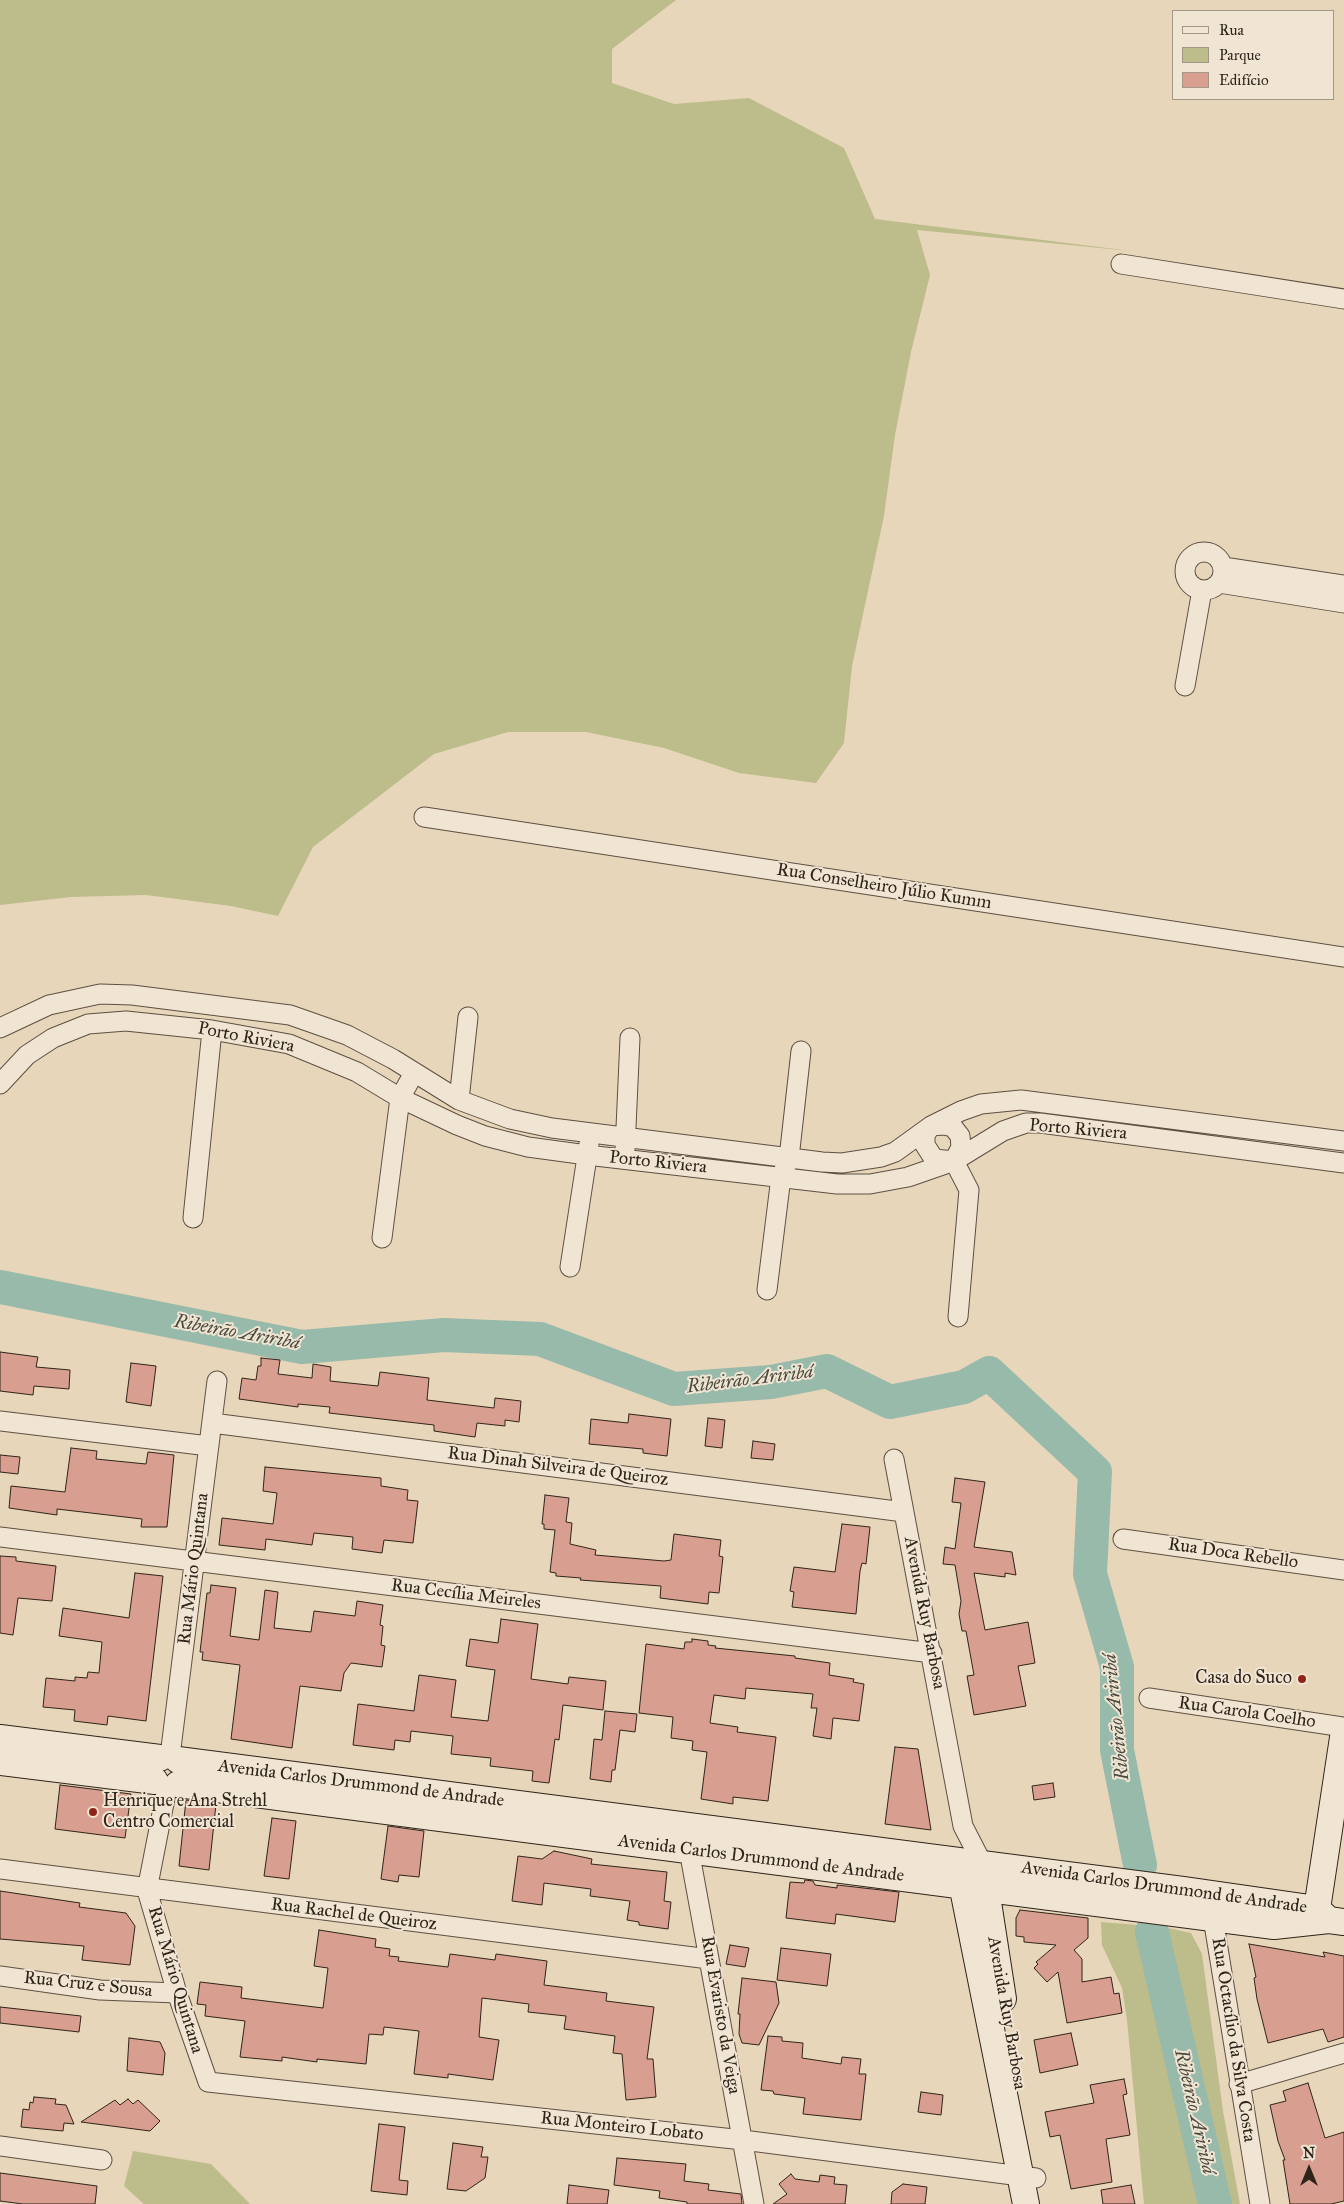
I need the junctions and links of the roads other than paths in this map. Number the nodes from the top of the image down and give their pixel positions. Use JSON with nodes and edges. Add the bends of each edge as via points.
{"nodes":[{"id":1,"x":1121,"y":264,"type":"dead end"},
{"id":2,"x":1344,"y":299,"type":"edge"},
{"id":3,"x":1221,"y":575,"type":"junction"},
{"id":4,"x":1283,"y":584,"type":"junction"},
{"id":5,"x":1344,"y":585,"type":"edge"},
{"id":6,"x":1202,"y":590,"type":"junction"},
{"id":7,"x":1344,"y":602,"type":"edge"},
{"id":8,"x":1185,"y":686,"type":"dead end"},
{"id":9,"x":424,"y":817,"type":"dead end"},
{"id":10,"x":1344,"y":956,"type":"edge"},
{"id":11,"x":468,"y":1017,"type":"dead end"},
{"id":12,"x":0,"y":1028,"type":"edge"},
{"id":13,"x":212,"y":1030,"type":"junction"},
{"id":14,"x":630,"y":1038,"type":"dead end"},
{"id":15,"x":801,"y":1051,"type":"dead end"},
{"id":16,"x":414,"y":1074,"type":"junction"},
{"id":17,"x":0,"y":1084,"type":"edge"},
{"id":18,"x":400,"y":1098,"type":"junction"},
{"id":19,"x":459,"y":1100,"type":"junction"},
{"id":20,"x":1126,"y":1112,"type":"junction"},
{"id":21,"x":932,"y":1126,"type":"junction"},
{"id":22,"x":590,"y":1132,"type":"junction"},
{"id":23,"x":1124,"y":1134,"type":"junction"},
{"id":24,"x":627,"y":1137,"type":"junction"},
{"id":25,"x":1340,"y":1140,"type":"edge"},
{"id":26,"x":587,"y":1155,"type":"junction"},
{"id":27,"x":789,"y":1158,"type":"junction"},
{"id":28,"x":624,"y":1159,"type":"junction"},
{"id":29,"x":954,"y":1161,"type":"junction"},
{"id":30,"x":1339,"y":1162,"type":"edge"},
{"id":31,"x":781,"y":1177,"type":"junction"},
{"id":32,"x":193,"y":1218,"type":"dead end"},
{"id":33,"x":382,"y":1238,"type":"dead end"},
{"id":34,"x":570,"y":1267,"type":"dead end"},
{"id":35,"x":767,"y":1290,"type":"dead end"},
{"id":36,"x":958,"y":1317,"type":"dead end"},
{"id":37,"x":217,"y":1381,"type":"dead end"},
{"id":38,"x":0,"y":1421,"type":"edge"},
{"id":39,"x":212,"y":1423,"type":"junction"},
{"id":40,"x":209,"y":1446,"type":"junction"},
{"id":41,"x":894,"y":1459,"type":"dead end"},
{"id":42,"x":904,"y":1512,"type":"junction"},
{"id":43,"x":0,"y":1537,"type":"edge"},
{"id":44,"x":1123,"y":1539,"type":"dead end"},
{"id":45,"x":195,"y":1562,"type":"junction"},
{"id":46,"x":1344,"y":1570,"type":"edge"},
{"id":47,"x":932,"y":1653,"type":"junction"},
{"id":48,"x":1149,"y":1698,"type":"dead end"},
{"id":49,"x":1344,"y":1727,"type":"edge"},
{"id":50,"x":1344,"y":1731,"type":"edge"},
{"id":51,"x":0,"y":1738,"type":"edge"},
{"id":52,"x":0,"y":1762,"type":"edge"},
{"id":53,"x":168,"y":1771,"type":"junction"},
{"id":54,"x":687,"y":1838,"type":"junction"},
{"id":55,"x":0,"y":1869,"type":"edge"},
{"id":56,"x":972,"y":1874,"type":"junction"},
{"id":57,"x":147,"y":1890,"type":"junction"},
{"id":58,"x":1183,"y":1890,"type":"junction"},
{"id":59,"x":1330,"y":1917,"type":"edge"},
{"id":60,"x":1213,"y":1918,"type":"junction"},
{"id":61,"x":709,"y":1959,"type":"junction"},
{"id":62,"x":0,"y":1976,"type":"edge"},
{"id":63,"x":177,"y":1993,"type":"junction"},
{"id":64,"x":1344,"y":2054,"type":"edge"},
{"id":65,"x":208,"y":2082,"type":"joint"},
{"id":66,"x":1239,"y":2084,"type":"junction"},
{"id":67,"x":743,"y":2140,"type":"junction"},
{"id":68,"x":0,"y":2146,"type":"edge"},
{"id":69,"x":102,"y":2160,"type":"dead end"},
{"id":70,"x":1028,"y":2177,"type":"junction"},
{"id":71,"x":754,"y":2204,"type":"edge"},
{"id":72,"x":1026,"y":2204,"type":"edge"},
{"id":73,"x":1041,"y":2204,"type":"edge"},
{"id":74,"x":1260,"y":2204,"type":"edge"}],
"edges":[{"from":1,"to":2,"type":"street"},
{"from":3,"to":4,"type":"street"},
{"from":3,"to":6,"type":"street","via":[[1214,587]]},
{"from":3,"to":6,"type":"street","via":[[1217,556],[1198,552],[1188,560],[1185,572],[1190,584]]},
{"from":4,"to":5,"type":"street"},
{"from":4,"to":7,"type":"street"},
{"from":6,"to":8,"type":"street"},
{"from":9,"to":10,"type":"street","name":"Rua Conselheiro Júlio Kumm"},
{"from":11,"to":19,"type":"street"},
{"from":12,"to":16,"type":"street","name":"Porto Riviera","via":[[33,1011],[66,1000],[100,994],[132,996],[290,1015],[354,1039]]},
{"from":13,"to":17,"type":"street","name":"Porto Riviera","via":[[126,1021],[88,1024],[39,1046]]},
{"from":13,"to":18,"type":"street","name":"Porto Riviera","via":[[290,1044],[357,1072]]},
{"from":13,"to":32,"type":"street"},
{"from":14,"to":24,"type":"street"},
{"from":15,"to":27,"type":"street"},
{"from":16,"to":18,"type":"street"},
{"from":16,"to":19,"type":"street","name":"Porto Riviera"},
{"from":18,"to":26,"type":"street","name":"Porto Riviera","via":[[485,1136],[528,1147]]},
{"from":18,"to":33,"type":"street"},
{"from":19,"to":22,"type":"street","name":"Porto Riviera","via":[[517,1121]]},
{"from":20,"to":21,"type":"street","name":"Porto Riviera","via":[[1040,1101],[1002,1101],[961,1111]]},
{"from":20,"to":23,"type":"street"},
{"from":20,"to":25,"type":"street","name":"Porto Riviera"},
{"from":21,"to":27,"type":"street","name":"Porto Riviera","via":[[905,1146],[881,1157],[842,1163]]},
{"from":21,"to":29,"type":"street","via":[[924,1139],[927,1151],[934,1159]]},
{"from":21,"to":29,"type":"street","via":[[953,1127],[960,1136],[961,1147]]},
{"from":22,"to":24,"type":"street","name":"Porto Riviera"},
{"from":22,"to":26,"type":"street"},
{"from":23,"to":29,"type":"street","name":"Porto Riviera","via":[[1053,1124],[1026,1124],[1003,1130]]},
{"from":23,"to":30,"type":"street","name":"Porto Riviera"},
{"from":24,"to":27,"type":"street","name":"Porto Riviera"},
{"from":24,"to":28,"type":"street"},
{"from":25,"to":30,"type":"street"},
{"from":26,"to":28,"type":"street","name":"Porto Riviera"},
{"from":26,"to":34,"type":"street"},
{"from":27,"to":31,"type":"street"},
{"from":28,"to":31,"type":"street","name":"Porto Riviera"},
{"from":29,"to":31,"type":"street","name":"Porto Riviera","via":[[908,1177],[870,1184],[836,1184]]},
{"from":29,"to":36,"type":"street","via":[[969,1190]]},
{"from":31,"to":35,"type":"street"},
{"from":37,"to":39,"type":"street","name":"Rua Mário Quintana"},
{"from":38,"to":40,"type":"street"},
{"from":39,"to":40,"type":"street","name":"Rua Mário Quintana"},
{"from":39,"to":42,"type":"street","name":"Rua Dinah Silveira de Queiroz"},
{"from":40,"to":45,"type":"street","name":"Rua Mário Quintana"},
{"from":41,"to":42,"type":"street","name":"Avenida Ruy Barbosa"},
{"from":42,"to":47,"type":"street","name":"Avenida Ruy Barbosa"},
{"from":43,"to":45,"type":"street","name":"Rua Cecília Meireles"},
{"from":44,"to":46,"type":"street","name":"Rua Doca Rebello"},
{"from":45,"to":47,"type":"street","name":"Rua Cecília Meireles"},
{"from":45,"to":53,"type":"street","name":"Rua Mário Quintana"},
{"from":47,"to":56,"type":"street","name":"Avenida Ruy Barbosa"},
{"from":48,"to":49,"type":"street","name":"Rua Carola Coelho"},
{"from":50,"to":59,"type":"main road"},
{"from":51,"to":53,"type":"main road","name":"Avenida Carlos Drummond de Andrade"},
{"from":52,"to":53,"type":"main road","name":"Avenida Carlos Drummond de Andrade"},
{"from":53,"to":54,"type":"main road","name":"Avenida Carlos Drummond de Andrade"},
{"from":53,"to":57,"type":"street","name":"Rua Mário Quintana"},
{"from":54,"to":56,"type":"main road","name":"Avenida Carlos Drummond de Andrade"},
{"from":54,"to":61,"type":"street","name":"Rua Evaristo da Veiga"},
{"from":55,"to":57,"type":"street","name":"Rua Rachel de Queiroz"},
{"from":56,"to":58,"type":"main road","name":"Avenida Carlos Drummond de Andrade"},
{"from":56,"to":60,"type":"main road","name":"Avenida Carlos Drummond de Andrade"},
{"from":56,"to":70,"type":"main road","name":"Avenida Ruy Barbosa","via":[[1005,2017]]},
{"from":57,"to":61,"type":"street","name":"Rua Rachel de Queiroz"},
{"from":57,"to":63,"type":"street","name":"Rua Mário Quintana"},
{"from":58,"to":59,"type":"main road","name":"Avenida Carlos Drummond de Andrade"},
{"from":58,"to":60,"type":"street","name":"Rua Octacílio da Silva Costa","via":[[1205,1902]]},
{"from":59,"to":60,"type":"main road","name":"Avenida Carlos Drummond de Andrade","via":[[1274,1926]]},
{"from":60,"to":66,"type":"street","name":"Rua Octacílio da Silva Costa"},
{"from":61,"to":67,"type":"street","name":"Rua Evaristo da Veiga"},
{"from":62,"to":63,"type":"street","name":"Rua Cruz e Sousa","via":[[100,1990]]},
{"from":63,"to":65,"type":"street","name":"Rua Mário Quintana"},
{"from":64,"to":66,"type":"street"},
{"from":65,"to":67,"type":"street","name":"Rua Monteiro Lobato"},
{"from":66,"to":74,"type":"street","name":"Rua Octacílio da Silva Costa"},
{"from":67,"to":70,"type":"street","name":"Rua Monteiro Lobato"},
{"from":67,"to":71,"type":"street","name":"Rua Evaristo da Veiga"},
{"from":68,"to":69,"type":"street"},
{"from":70,"to":72,"type":"main road","name":"Avenida Ruy Barbosa"},
{"from":70,"to":73,"type":"main road","name":"Avenida Ruy Barbosa"}]}
